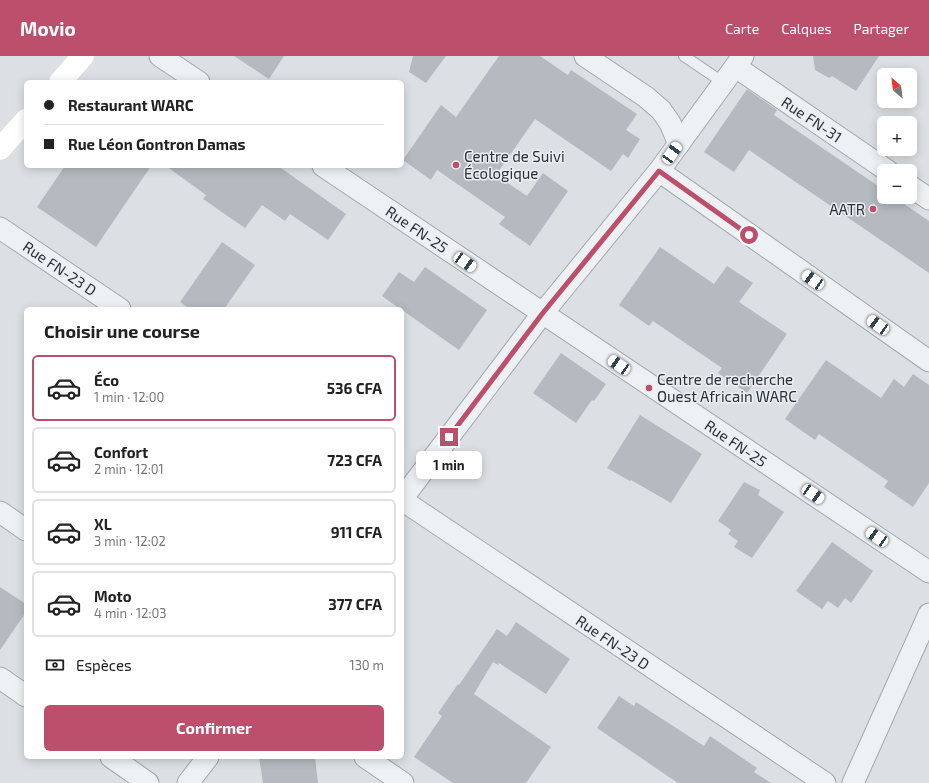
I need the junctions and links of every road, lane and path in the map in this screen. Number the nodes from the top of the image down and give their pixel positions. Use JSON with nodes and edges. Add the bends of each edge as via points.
{"nodes":[{"id":1,"x":83,"y":56,"type":"edge"},
{"id":2,"x":160,"y":56,"type":"edge"},
{"id":3,"x":585,"y":56,"type":"edge"},
{"id":4,"x":684,"y":56,"type":"edge"},
{"id":5,"x":734,"y":69,"type":"edge"},
{"id":6,"x":62,"y":80,"type":"edge"},
{"id":7,"x":196,"y":80,"type":"edge"},
{"id":8,"x":24,"y":122,"type":"edge"},
{"id":9,"x":679,"y":144,"type":"junction"},
{"id":10,"x":0,"y":149,"type":"edge"},
{"id":11,"x":877,"y":164,"type":"edge"},
{"id":12,"x":326,"y":168,"type":"edge"},
{"id":13,"x":659,"y":171,"type":"junction"},
{"id":14,"x":917,"y":191,"type":"edge"},
{"id":15,"x":929,"y":199,"type":"edge"},
{"id":16,"x":0,"y":228,"type":"edge"},
{"id":17,"x":117,"y":307,"type":"edge"},
{"id":18,"x":542,"y":314,"type":"junction"},
{"id":19,"x":929,"y":361,"type":"edge"},
{"id":20,"x":404,"y":497,"type":"edge"},
{"id":21,"x":404,"y":501,"type":"edge"},
{"id":22,"x":0,"y":512,"type":"edge"},
{"id":23,"x":24,"y":529,"type":"edge"},
{"id":24,"x":929,"y":572,"type":"edge"},
{"id":25,"x":929,"y":614,"type":"edge"},
{"id":26,"x":0,"y":678,"type":"edge"},
{"id":27,"x":24,"y":695,"type":"edge"},
{"id":28,"x":114,"y":759,"type":"edge"},
{"id":29,"x":206,"y":759,"type":"edge"},
{"id":30,"x":368,"y":759,"type":"edge"},
{"id":31,"x":148,"y":783,"type":"edge"},
{"id":32,"x":188,"y":783,"type":"edge"},
{"id":33,"x":403,"y":783,"type":"edge"},
{"id":34,"x":825,"y":783,"type":"edge"},
{"id":35,"x":853,"y":783,"type":"edge"}],
"edges":[{"from":1,"to":6,"type":"street"},
{"from":2,"to":7,"type":"street"},
{"from":3,"to":9,"type":"street","via":[[661,110]]},
{"from":4,"to":5,"type":"lane"},
{"from":5,"to":9,"type":"street"},
{"from":5,"to":11,"type":"street","name":"Rue FN-31"},
{"from":8,"to":10,"type":"street"},
{"from":9,"to":13,"type":"street"},
{"from":12,"to":18,"type":"street","name":"Rue FN-25"},
{"from":13,"to":18,"type":"street"},
{"from":13,"to":19,"type":"street"},
{"from":14,"to":15,"type":"street"},
{"from":16,"to":17,"type":"street","name":"Rue FN-23 D"},
{"from":18,"to":20,"type":"street"},
{"from":18,"to":24,"type":"street","name":"Rue FN-25"},
{"from":21,"to":34,"type":"street","name":"Rue FN-23 D"},
{"from":22,"to":23,"type":"street"},
{"from":25,"to":35,"type":"street"},
{"from":26,"to":27,"type":"street"},
{"from":28,"to":31,"type":"street"},
{"from":29,"to":32,"type":"street"},
{"from":30,"to":33,"type":"street"}]}
